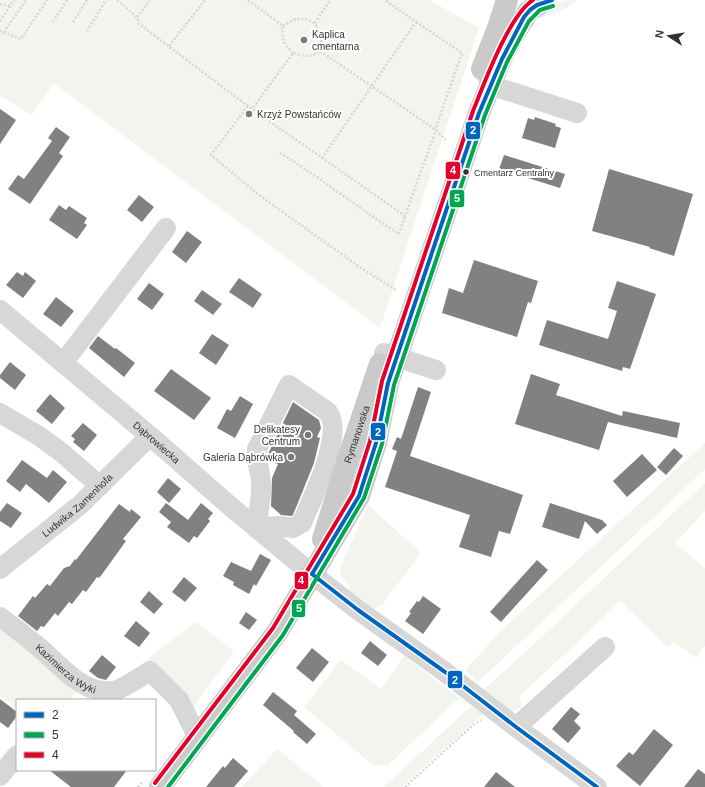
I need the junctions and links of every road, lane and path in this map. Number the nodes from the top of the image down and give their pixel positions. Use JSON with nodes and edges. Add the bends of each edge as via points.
{"nodes":[{"id":1,"x":14,"y":0,"type":"edge"},
{"id":2,"x":26,"y":0,"type":"edge"},
{"id":3,"x":47,"y":0,"type":"edge"},
{"id":4,"x":67,"y":0,"type":"edge"},
{"id":5,"x":87,"y":0,"type":"edge"},
{"id":6,"x":106,"y":0,"type":"edge"},
{"id":7,"x":117,"y":0,"type":"edge"},
{"id":8,"x":150,"y":0,"type":"edge"},
{"id":9,"x":206,"y":0,"type":"edge"},
{"id":10,"x":248,"y":0,"type":"edge"},
{"id":11,"x":330,"y":0,"type":"edge"},
{"id":12,"x":385,"y":0,"type":"edge"},
{"id":13,"x":508,"y":0,"type":"edge"},
{"id":14,"x":545,"y":0,"type":"edge"},
{"id":15,"x":0,"y":4,"type":"edge"},
{"id":16,"x":10,"y":6,"type":"junction"},
{"id":17,"x":137,"y":17,"type":"junction"},
{"id":18,"x":0,"y":21,"type":"edge"},
{"id":19,"x":53,"y":22,"type":"dead end"},
{"id":20,"x":73,"y":22,"type":"dead end"},
{"id":21,"x":416,"y":22,"type":"junction"},
{"id":22,"x":315,"y":23,"type":"junction"},
{"id":23,"x":283,"y":26,"type":"junction"},
{"id":24,"x":0,"y":31,"type":"edge"},
{"id":25,"x":87,"y":31,"type":"dead end"},
{"id":26,"x":4,"y":32,"type":"junction"},
{"id":27,"x":169,"y":46,"type":"junction"},
{"id":28,"x":320,"y":51,"type":"junction"},
{"id":29,"x":293,"y":53,"type":"junction"},
{"id":30,"x":486,"y":57,"type":"junction"},
{"id":31,"x":490,"y":85,"type":"junction"},
{"id":32,"x":372,"y":86,"type":"junction"},
{"id":33,"x":248,"y":106,"type":"junction"},
{"id":34,"x":577,"y":113,"type":"dead end"},
{"id":35,"x":436,"y":130,"type":"junction"},
{"id":36,"x":446,"y":140,"type":"dead end"},
{"id":37,"x":280,"y":153,"type":"dead end"},
{"id":38,"x":322,"y":158,"type":"junction"},
{"id":39,"x":405,"y":216,"type":"junction"},
{"id":40,"x":166,"y":228,"type":"dead end"},
{"id":41,"x":396,"y":290,"type":"dead end"},
{"id":42,"x":0,"y":310,"type":"edge"},
{"id":43,"x":390,"y":356,"type":"junction"},
{"id":44,"x":63,"y":363,"type":"junction"},
{"id":45,"x":436,"y":370,"type":"dead end"},
{"id":46,"x":0,"y":413,"type":"edge"},
{"id":47,"x":150,"y":436,"type":"junction"},
{"id":48,"x":100,"y":486,"type":"junction"},
{"id":49,"x":256,"y":528,"type":"junction"},
{"id":50,"x":0,"y":569,"type":"edge"},
{"id":51,"x":312,"y":574,"type":"junction"},
{"id":52,"x":0,"y":617,"type":"edge"},
{"id":53,"x":605,"y":647,"type":"dead end"},
{"id":54,"x":497,"y":713,"type":"junction"},
{"id":55,"x":516,"y":727,"type":"junction"},
{"id":56,"x":198,"y":738,"type":"junction"},
{"id":57,"x":16,"y":756,"type":"edge"},
{"id":58,"x":0,"y":776,"type":"edge"},
{"id":59,"x":160,"y":787,"type":"edge"},
{"id":60,"x":405,"y":787,"type":"edge"},
{"id":61,"x":597,"y":787,"type":"edge"}],
"edges":[{"from":1,"to":16,"type":"path"},
{"from":2,"to":26,"type":"path"},
{"from":3,"to":26,"type":"path","via":[[21,39]]},
{"from":4,"to":19,"type":"path"},
{"from":5,"to":20,"type":"path"},
{"from":6,"to":25,"type":"path"},
{"from":7,"to":17,"type":"path"},
{"from":8,"to":17,"type":"path"},
{"from":9,"to":27,"type":"path"},
{"from":10,"to":23,"type":"path"},
{"from":11,"to":22,"type":"path"},
{"from":12,"to":21,"type":"path"},
{"from":13,"to":30,"type":"main road","name":"Rymanowska"},
{"from":14,"to":31,"type":"main road","name":"Rymanowska","via":[[523,19]]},
{"from":15,"to":16,"type":"path"},
{"from":16,"to":18,"type":"path"},
{"from":17,"to":27,"type":"path","via":[[140,24]]},
{"from":21,"to":32,"type":"path"},
{"from":21,"to":35,"type":"path","via":[[462,53]]},
{"from":22,"to":23,"type":"path","via":[[300,19]]},
{"from":22,"to":28,"type":"path","via":[[321,34]]},
{"from":23,"to":29,"type":"path","via":[[283,41]]},
{"from":24,"to":26,"type":"path"},
{"from":27,"to":33,"type":"path"},
{"from":28,"to":29,"type":"path","via":[[309,56]]},
{"from":28,"to":32,"type":"path"},
{"from":29,"to":33,"type":"path","via":[[253,108]]},
{"from":30,"to":31,"type":"street"},
{"from":30,"to":43,"type":"main road","name":"Rymanowska","via":[[451,154]]},
{"from":31,"to":34,"type":"street"},
{"from":31,"to":43,"type":"main road","name":"Rymanowska"},
{"from":32,"to":35,"type":"path"},
{"from":32,"to":38,"type":"path"},
{"from":33,"to":38,"type":"path"},
{"from":33,"to":41,"type":"path","via":[[211,155],[259,195]]},
{"from":35,"to":36,"type":"path"},
{"from":35,"to":39,"type":"path"},
{"from":37,"to":39,"type":"path","via":[[399,234]]},
{"from":38,"to":39,"type":"path"},
{"from":40,"to":44,"type":"street"},
{"from":42,"to":44,"type":"street","name":"Dąbrowiecka"},
{"from":43,"to":45,"type":"street"},
{"from":43,"to":51,"type":"main road","name":"Rymanowska","via":[[388,383],[376,443],[359,496]]},
{"from":44,"to":47,"type":"street","name":"Dąbrowiecka"},
{"from":46,"to":48,"type":"street","via":[[61,452]]},
{"from":47,"to":48,"type":"street","name":"Ludwika Zamenhofa"},
{"from":47,"to":49,"type":"street","name":"Dąbrowiecka"},
{"from":48,"to":50,"type":"street","name":"Ludwika Zamenhofa","via":[[70,514]]},
{"from":49,"to":49,"type":"street","via":[[261,483],[257,449],[289,385],[331,416],[333,429],[330,454],[302,523],[293,528]]},
{"from":49,"to":51,"type":"street","name":"Dąbrowiecka"},
{"from":51,"to":54,"type":"street","name":"Dąbrowiecka"},
{"from":51,"to":56,"type":"main road","name":"Rymanowska","via":[[278,631]]},
{"from":52,"to":56,"type":"street","name":"Kazimierza Wyki","via":[[76,680],[96,690],[115,691],[150,671],[179,700]]},
{"from":53,"to":55,"type":"street"},
{"from":54,"to":55,"type":"street","name":"Dąbrowiecka"},
{"from":54,"to":60,"type":"path","via":[[474,724]]},
{"from":55,"to":61,"type":"street","name":"Dąbrowiecka"},
{"from":56,"to":59,"type":"main road","name":"Rymanowska"},
{"from":57,"to":58,"type":"street"}]}
